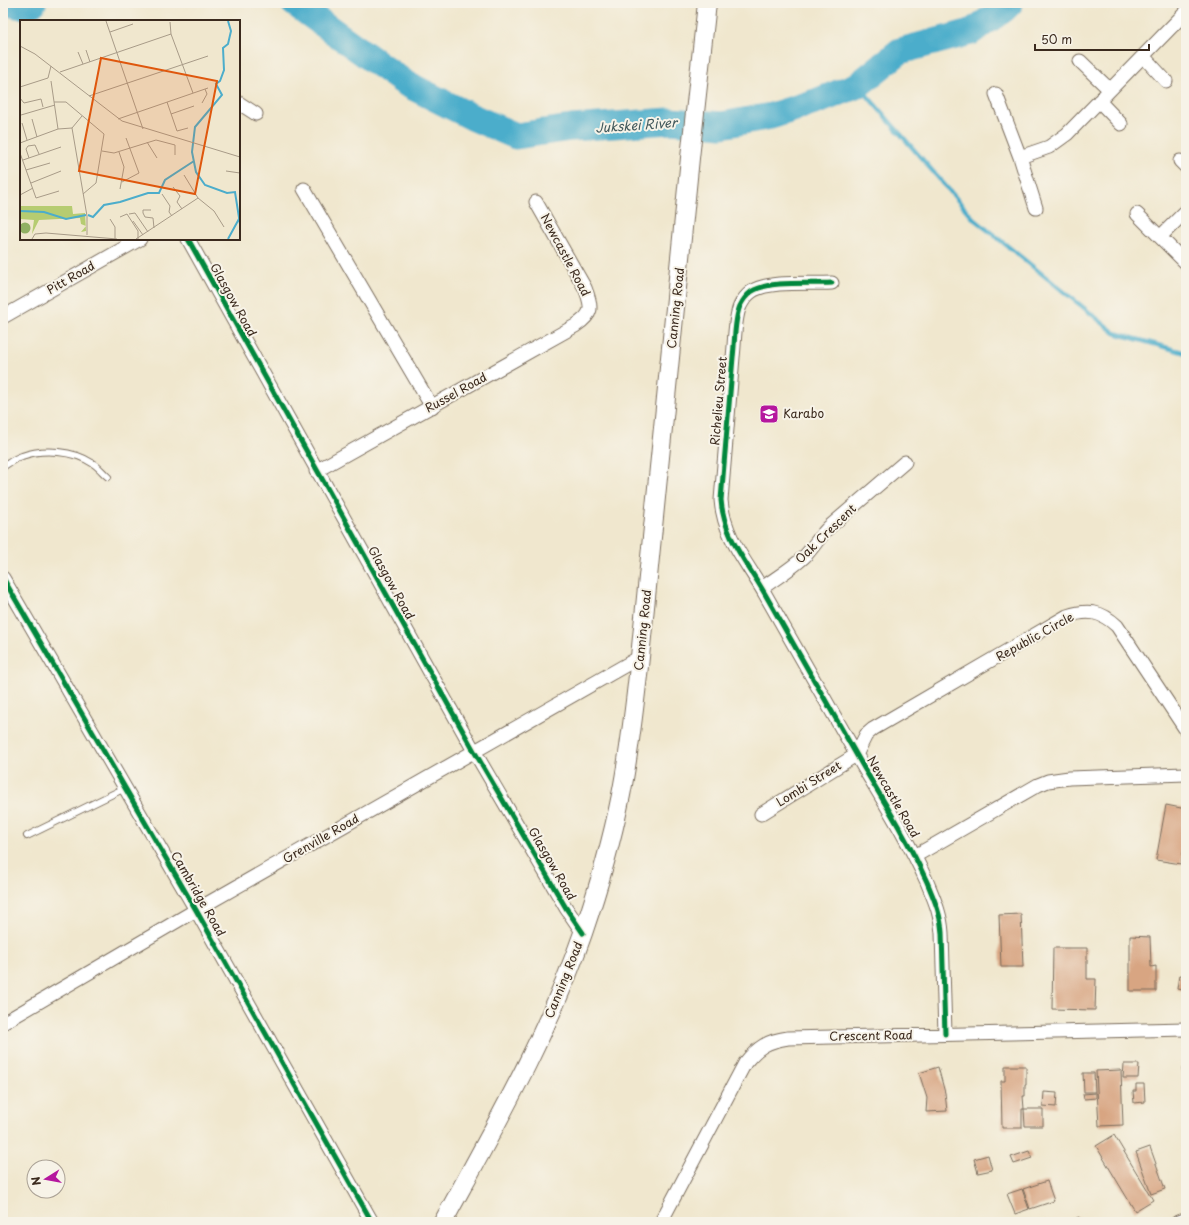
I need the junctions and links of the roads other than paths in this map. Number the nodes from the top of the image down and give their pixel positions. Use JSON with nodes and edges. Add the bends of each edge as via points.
{"nodes":[{"id":1,"x":707,"y":3,"type":"edge"},
{"id":2,"x":1186,"y":12,"type":"edge"},
{"id":3,"x":1143,"y":56,"type":"junction"},
{"id":4,"x":1080,"y":61,"type":"dead end"},
{"id":5,"x":1166,"y":82,"type":"dead end"},
{"id":6,"x":1110,"y":90,"type":"junction"},
{"id":7,"x":996,"y":94,"type":"dead end"},
{"id":8,"x":1099,"y":101,"type":"junction"},
{"id":9,"x":240,"y":104,"type":"edge"},
{"id":10,"x":256,"y":114,"type":"dead end"},
{"id":11,"x":1121,"y":124,"type":"dead end"},
{"id":12,"x":1020,"y":156,"type":"junction"},
{"id":13,"x":304,"y":189,"type":"dead end"},
{"id":14,"x":536,"y":202,"type":"dead end"},
{"id":15,"x":1036,"y":208,"type":"dead end"},
{"id":16,"x":1186,"y":211,"type":"edge"},
{"id":17,"x":1137,"y":214,"type":"dead end"},
{"id":18,"x":1160,"y":237,"type":"junction"},
{"id":19,"x":138,"y":240,"type":"edge"},
{"id":20,"x":189,"y":240,"type":"edge"},
{"id":21,"x":1186,"y":263,"type":"edge"},
{"id":22,"x":832,"y":283,"type":"dead end"},
{"id":23,"x":591,"y":309,"type":"joint"},
{"id":24,"x":3,"y":317,"type":"edge"},
{"id":25,"x":432,"y":407,"type":"junction"},
{"id":26,"x":905,"y":462,"type":"dead end"},
{"id":27,"x":3,"y":467,"type":"edge"},
{"id":28,"x":316,"y":471,"type":"junction"},
{"id":29,"x":108,"y":477,"type":"dead end"},
{"id":30,"x":3,"y":578,"type":"edge"},
{"id":31,"x":762,"y":588,"type":"junction"},
{"id":32,"x":640,"y":657,"type":"junction"},
{"id":33,"x":1186,"y":730,"type":"edge"},
{"id":34,"x":474,"y":751,"type":"junction"},
{"id":35,"x":856,"y":754,"type":"junction"},
{"id":36,"x":1186,"y":774,"type":"edge"},
{"id":37,"x":125,"y":788,"type":"junction"},
{"id":38,"x":761,"y":814,"type":"dead end"},
{"id":39,"x":27,"y":836,"type":"dead end"},
{"id":40,"x":916,"y":856,"type":"junction"},
{"id":41,"x":196,"y":910,"type":"junction"},
{"id":42,"x":583,"y":933,"type":"junction"},
{"id":43,"x":3,"y":1023,"type":"edge"},
{"id":44,"x":1186,"y":1029,"type":"edge"},
{"id":45,"x":945,"y":1034,"type":"junction"},
{"id":46,"x":1186,"y":1219,"type":"edge"},
{"id":47,"x":372,"y":1222,"type":"edge"},
{"id":48,"x":443,"y":1222,"type":"edge"},
{"id":49,"x":661,"y":1222,"type":"edge"},
{"id":50,"x":1178,"y":1222,"type":"edge"}],
"edges":[{"from":1,"to":32,"type":"main road","name":"Canning Road"},
{"from":2,"to":3,"type":"street"},
{"from":3,"to":5,"type":"street"},
{"from":3,"to":6,"type":"street"},
{"from":4,"to":6,"type":"street"},
{"from":6,"to":8,"type":"street"},
{"from":7,"to":12,"type":"street"},
{"from":8,"to":11,"type":"street"},
{"from":8,"to":12,"type":"street","via":[[1067,134],[1049,147]]},
{"from":9,"to":10,"type":"street"},
{"from":12,"to":15,"type":"street"},
{"from":13,"to":25,"type":"street"},
{"from":14,"to":23,"type":"street","name":"Newcastle Road","via":[[586,288]]},
{"from":16,"to":18,"type":"street"},
{"from":17,"to":18,"type":"street"},
{"from":18,"to":21,"type":"street"},
{"from":19,"to":24,"type":"street","name":"Pitt Road"},
{"from":20,"to":28,"type":"street","name":"Glasgow Road"},
{"from":22,"to":31,"type":"street","name":"Richelieu Street","via":[[772,284],[752,291],[740,306],[721,510],[733,543]]},
{"from":23,"to":25,"type":"street","name":"Russel Road","via":[[588,316],[575,326]]},
{"from":25,"to":28,"type":"street","name":"Russel Road"},
{"from":26,"to":31,"type":"street","name":"Oak Crescent","via":[[828,528],[797,563]]},
{"from":27,"to":29,"type":"lane","via":[[21,456],[48,451],[74,454],[92,463]]},
{"from":28,"to":34,"type":"street","name":"Glasgow Road"},
{"from":30,"to":37,"type":"street","name":"Cambridge Road"},
{"from":31,"to":35,"type":"street","name":"Newcastle Road"},
{"from":32,"to":34,"type":"street","name":"Grenville Road"},
{"from":32,"to":42,"type":"main road","name":"Canning Road","via":[[621,795]]},
{"from":33,"to":35,"type":"street","name":"Republic Circle","via":[[1117,626],[1102,615],[1085,612],[1067,616],[873,730],[866,736]]},
{"from":34,"to":41,"type":"street","name":"Grenville Road"},
{"from":34,"to":42,"type":"street","name":"Glasgow Road"},
{"from":35,"to":38,"type":"street","name":"Lombi Street"},
{"from":35,"to":40,"type":"street","name":"Newcastle Road"},
{"from":36,"to":40,"type":"street","via":[[1048,781]]},
{"from":37,"to":39,"type":"lane"},
{"from":37,"to":41,"type":"street","name":"Cambridge Road"},
{"from":40,"to":45,"type":"street","name":"Newcastle Road","via":[[941,920]]},
{"from":41,"to":43,"type":"street","name":"Grenville Road"},
{"from":41,"to":47,"type":"street","name":"Cambridge Road"},
{"from":42,"to":48,"type":"main road","name":"Canning Road","via":[[541,1035]]},
{"from":44,"to":45,"type":"street","name":"Crescent Road"},
{"from":45,"to":49,"type":"street","name":"Crescent Road","via":[[788,1038],[767,1042],[745,1063]]},
{"from":46,"to":50,"type":"street"}]}
